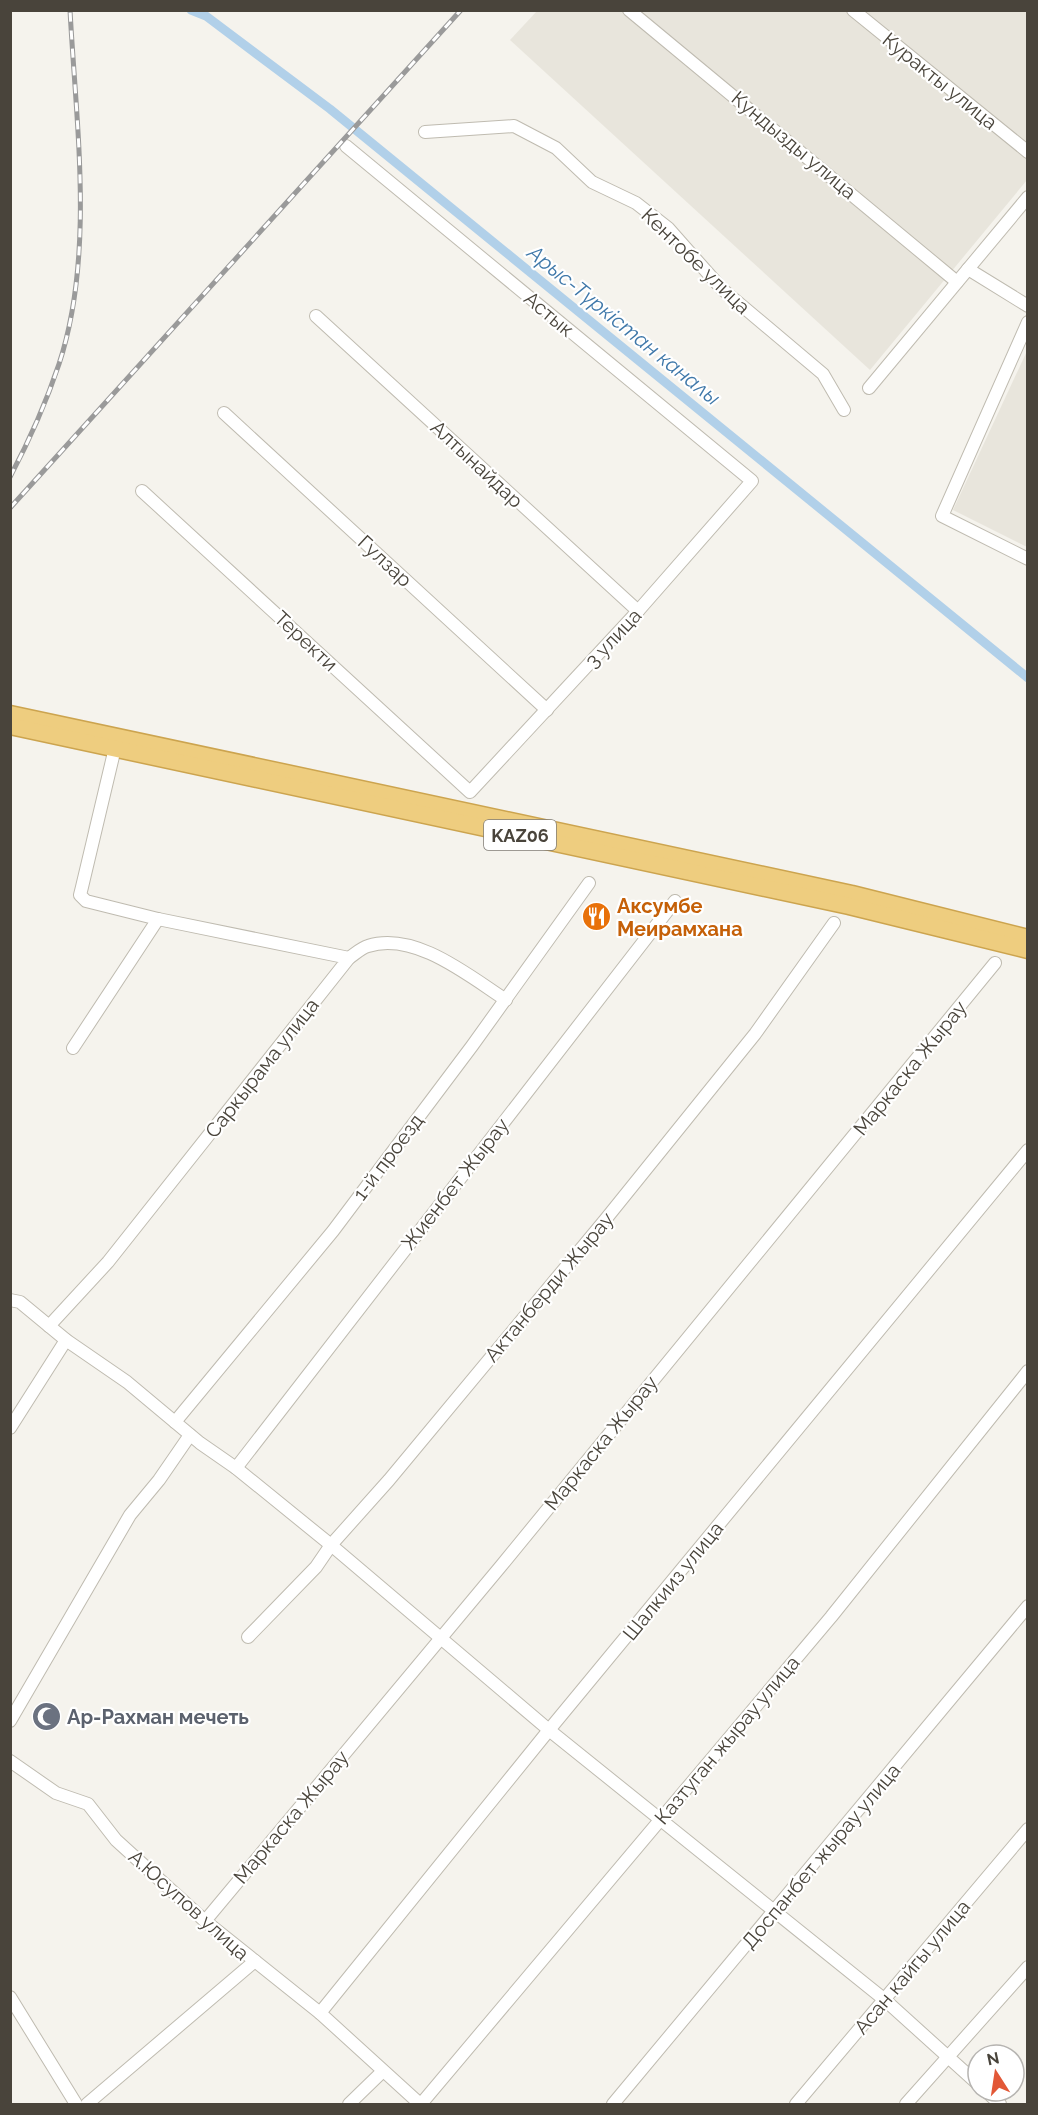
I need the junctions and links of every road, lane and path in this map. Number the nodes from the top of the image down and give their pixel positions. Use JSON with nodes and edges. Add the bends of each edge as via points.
{"nodes":[{"id":1,"x":629,"y":10,"type":"edge"},
{"id":2,"x":853,"y":10,"type":"edge"},
{"id":3,"x":425,"y":132,"type":"dead end"},
{"id":4,"x":346,"y":146,"type":"dead end"},
{"id":5,"x":1028,"y":152,"type":"edge"},
{"id":6,"x":1028,"y":197,"type":"edge"},
{"id":7,"x":968,"y":269,"type":"junction"},
{"id":8,"x":957,"y":282,"type":"junction"},
{"id":9,"x":1028,"y":306,"type":"edge"},
{"id":10,"x":316,"y":316,"type":"dead end"},
{"id":11,"x":1028,"y":322,"type":"edge"},
{"id":12,"x":869,"y":388,"type":"dead end"},
{"id":13,"x":844,"y":410,"type":"dead end"},
{"id":14,"x":224,"y":413,"type":"dead end"},
{"id":15,"x":752,"y":482,"type":"joint"},
{"id":16,"x":142,"y":491,"type":"dead end"},
{"id":17,"x":1028,"y":559,"type":"edge"},
{"id":18,"x":638,"y":611,"type":"junction"},
{"id":19,"x":547,"y":710,"type":"junction"},
{"id":20,"x":10,"y":714,"type":"edge"},
{"id":21,"x":10,"y":726,"type":"edge"},
{"id":22,"x":115,"y":748,"type":"junction"},
{"id":23,"x":470,"y":792,"type":"joint"},
{"id":24,"x":589,"y":883,"type":"dead end"},
{"id":25,"x":675,"y":901,"type":"dead end"},
{"id":26,"x":158,"y":919,"type":"junction"},
{"id":27,"x":834,"y":923,"type":"dead end"},
{"id":28,"x":1028,"y":938,"type":"edge"},
{"id":29,"x":1028,"y":950,"type":"edge"},
{"id":30,"x":349,"y":958,"type":"junction"},
{"id":31,"x":995,"y":963,"type":"dead end"},
{"id":32,"x":506,"y":1000,"type":"junction"},
{"id":33,"x":74,"y":1048,"type":"dead end"},
{"id":34,"x":1028,"y":1150,"type":"edge"},
{"id":35,"x":10,"y":1300,"type":"edge"},
{"id":36,"x":48,"y":1326,"type":"junction"},
{"id":37,"x":66,"y":1340,"type":"junction"},
{"id":38,"x":1028,"y":1371,"type":"edge"},
{"id":39,"x":175,"y":1422,"type":"junction"},
{"id":40,"x":10,"y":1428,"type":"edge"},
{"id":41,"x":190,"y":1435,"type":"junction"},
{"id":42,"x":236,"y":1468,"type":"junction"},
{"id":43,"x":331,"y":1545,"type":"junction"},
{"id":44,"x":1028,"y":1606,"type":"edge"},
{"id":45,"x":248,"y":1637,"type":"dead end"},
{"id":46,"x":440,"y":1639,"type":"junction"},
{"id":47,"x":10,"y":1721,"type":"edge"},
{"id":48,"x":549,"y":1730,"type":"junction"},
{"id":49,"x":10,"y":1761,"type":"edge"},
{"id":50,"x":659,"y":1819,"type":"junction"},
{"id":51,"x":1028,"y":1829,"type":"edge"},
{"id":52,"x":773,"y":1912,"type":"junction"},
{"id":53,"x":205,"y":1921,"type":"junction"},
{"id":54,"x":255,"y":1961,"type":"junction"},
{"id":55,"x":1028,"y":1967,"type":"edge"},
{"id":56,"x":10,"y":1997,"type":"edge"},
{"id":57,"x":885,"y":2000,"type":"junction"},
{"id":58,"x":320,"y":2013,"type":"junction"},
{"id":59,"x":950,"y":2057,"type":"junction"},
{"id":60,"x":382,"y":2072,"type":"junction"},
{"id":61,"x":966,"y":2072,"type":"edge"},
{"id":62,"x":76,"y":2104,"type":"edge"},
{"id":63,"x":87,"y":2104,"type":"edge"},
{"id":64,"x":349,"y":2104,"type":"edge"},
{"id":65,"x":420,"y":2104,"type":"edge"},
{"id":66,"x":613,"y":2104,"type":"edge"},
{"id":67,"x":796,"y":2104,"type":"edge"},
{"id":68,"x":906,"y":2104,"type":"edge"}],
"edges":[{"from":1,"to":8,"type":"street","name":"Кундызды улица"},
{"from":2,"to":5,"type":"street","name":"Куракты улица"},
{"from":3,"to":13,"type":"street","name":"Кентобе улица","via":[[514,126],[556,148],[592,182],[636,203],[668,228],[722,289],[823,374]]},
{"from":4,"to":15,"type":"street","name":"Астык"},
{"from":6,"to":7,"type":"street"},
{"from":7,"to":8,"type":"street"},
{"from":7,"to":9,"type":"street"},
{"from":8,"to":12,"type":"street"},
{"from":10,"to":18,"type":"street","name":"Алтынайдар"},
{"from":11,"to":17,"type":"street","via":[[942,516]]},
{"from":14,"to":19,"type":"street","name":"Гулзар"},
{"from":15,"to":18,"type":"street","name":"3 улица"},
{"from":16,"to":23,"type":"street","name":"Теректи"},
{"from":18,"to":19,"type":"street","name":"3 улица"},
{"from":19,"to":23,"type":"street","name":"3 улица"},
{"from":20,"to":28,"type":"highway","number":"KАZ06","via":[[852,894]]},
{"from":21,"to":22,"type":"highway","number":"KАZ06"},
{"from":22,"to":26,"type":"street","via":[[80,895],[86,901]]},
{"from":22,"to":29,"type":"highway","number":"KАZ06","via":[[849,906]]},
{"from":24,"to":32,"type":"street","name":"1-й проезд"},
{"from":25,"to":42,"type":"street","name":"Жиенбет Жырау"},
{"from":26,"to":30,"type":"street"},
{"from":26,"to":33,"type":"street"},
{"from":27,"to":43,"type":"street","name":"Актанберди Жырау","via":[[755,1034],[605,1220]]},
{"from":30,"to":32,"type":"street","via":[[366,946],[380,943],[429,951]]},
{"from":30,"to":36,"type":"street","name":"Саркырама улица","via":[[108,1262]]},
{"from":31,"to":46,"type":"street","name":"Маркаска Жырау"},
{"from":32,"to":39,"type":"street","name":"1-й проезд","via":[[333,1231]]},
{"from":34,"to":48,"type":"street","name":"Шалкииз улица"},
{"from":35,"to":36,"type":"street","via":[[20,1302]]},
{"from":36,"to":37,"type":"street"},
{"from":37,"to":39,"type":"street","via":[[127,1382]]},
{"from":37,"to":40,"type":"street"},
{"from":38,"to":50,"type":"street","name":"Казтуган жырау улица","via":[[831,1617]]},
{"from":39,"to":41,"type":"street"},
{"from":41,"to":42,"type":"street"},
{"from":41,"to":47,"type":"street","via":[[130,1515]]},
{"from":42,"to":43,"type":"street"},
{"from":43,"to":45,"type":"street","name":"Актанберди Жырау","via":[[316,1567]]},
{"from":43,"to":46,"type":"street"},
{"from":44,"to":52,"type":"street","name":"Доспанбет жырау улица"},
{"from":46,"to":48,"type":"street"},
{"from":46,"to":53,"type":"street","name":"Маркаска Жырау"},
{"from":48,"to":50,"type":"street"},
{"from":48,"to":58,"type":"street","name":"Шалкииз улица"},
{"from":49,"to":53,"type":"street","name":"А.Юсупов улица","via":[[56,1793],[88,1804],[116,1840]]},
{"from":50,"to":52,"type":"street"},
{"from":50,"to":65,"type":"street","name":"Казтуган жырау улица","via":[[629,1860]]},
{"from":51,"to":57,"type":"street","name":"Асан кайгы улица"},
{"from":52,"to":57,"type":"street"},
{"from":52,"to":66,"type":"street","name":"Доспанбет жырау улица"},
{"from":53,"to":54,"type":"street","name":"А.Юсупов улица"},
{"from":54,"to":58,"type":"street"},
{"from":54,"to":63,"type":"street","name":"А.Юсупов улица"},
{"from":55,"to":59,"type":"street"},
{"from":56,"to":62,"type":"street"},
{"from":57,"to":59,"type":"street"},
{"from":57,"to":67,"type":"street","name":"Асан кайгы улица"},
{"from":58,"to":60,"type":"street"},
{"from":59,"to":61,"type":"street"},
{"from":59,"to":68,"type":"street"},
{"from":60,"to":64,"type":"street"},
{"from":60,"to":65,"type":"street"}]}
